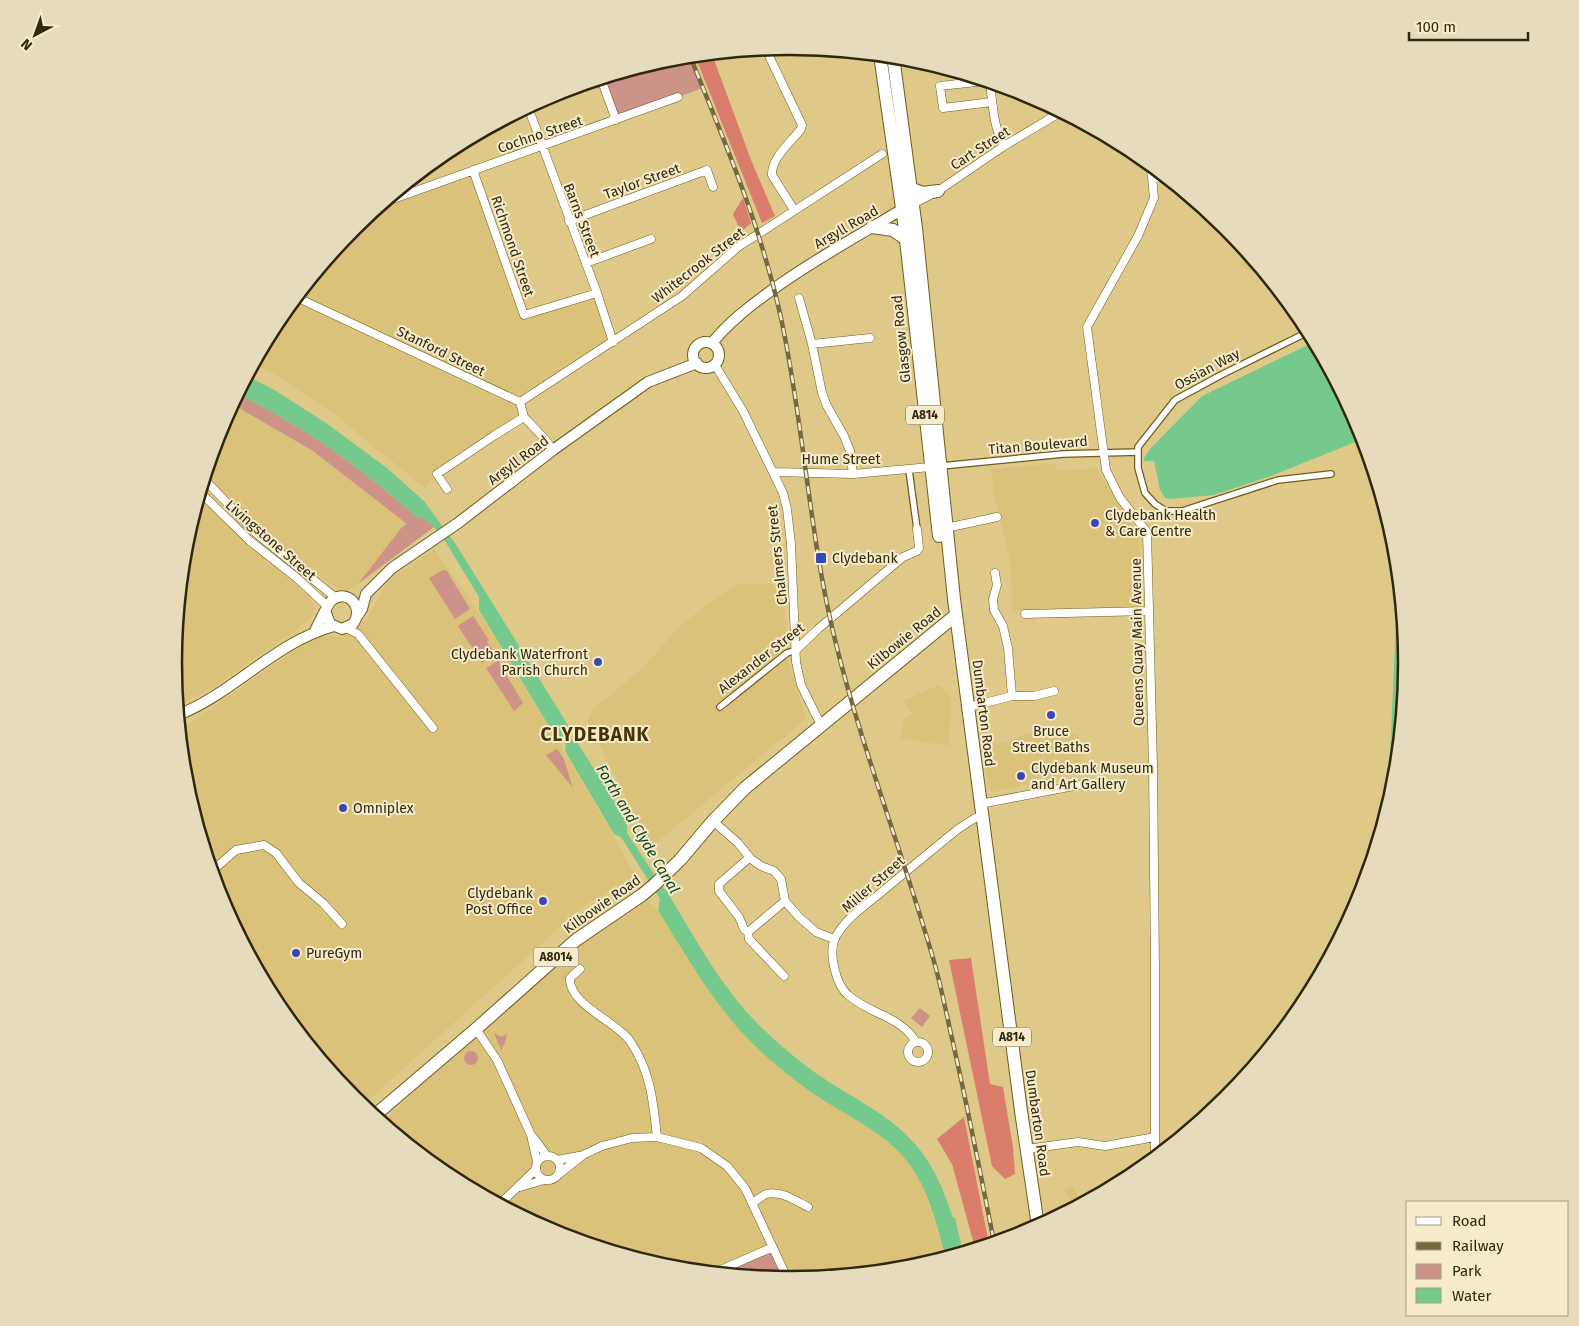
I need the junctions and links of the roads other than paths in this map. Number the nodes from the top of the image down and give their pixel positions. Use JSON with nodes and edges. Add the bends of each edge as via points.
{"nodes":[{"id":1,"x":770,"y":56,"type":"edge"},
{"id":2,"x":881,"y":62,"type":"edge"},
{"id":3,"x":893,"y":64,"type":"edge"},
{"id":4,"x":970,"y":83,"type":"edge"},
{"id":5,"x":603,"y":84,"type":"edge"},
{"id":6,"x":991,"y":89,"type":"edge"},
{"id":7,"x":678,"y":97,"type":"dead end"},
{"id":8,"x":992,"y":102,"type":"junction"},
{"id":9,"x":530,"y":114,"type":"edge"},
{"id":10,"x":1054,"y":116,"type":"edge"},
{"id":11,"x":616,"y":120,"type":"junction"},
{"id":12,"x":1004,"y":146,"type":"junction"},
{"id":13,"x":542,"y":147,"type":"junction"},
{"id":14,"x":887,"y":151,"type":"junction"},
{"id":15,"x":473,"y":170,"type":"junction"},
{"id":16,"x":1152,"y":177,"type":"edge"},
{"id":17,"x":713,"y":187,"type":"dead end"},
{"id":18,"x":910,"y":188,"type":"junction"},
{"id":19,"x":409,"y":190,"type":"edge"},
{"id":20,"x":938,"y":191,"type":"junction"},
{"id":21,"x":907,"y":207,"type":"junction"},
{"id":22,"x":794,"y":210,"type":"junction"},
{"id":23,"x":569,"y":221,"type":"junction"},
{"id":24,"x":872,"y":227,"type":"junction"},
{"id":25,"x":906,"y":239,"type":"junction"},
{"id":26,"x":651,"y":240,"type":"dead end"},
{"id":27,"x":586,"y":263,"type":"junction"},
{"id":28,"x":597,"y":293,"type":"junction"},
{"id":29,"x":799,"y":298,"type":"dead end"},
{"id":30,"x":302,"y":300,"type":"edge"},
{"id":31,"x":1301,"y":335,"type":"edge"},
{"id":32,"x":870,"y":338,"type":"dead end"},
{"id":33,"x":613,"y":342,"type":"junction"},
{"id":34,"x":712,"y":343,"type":"junction"},
{"id":35,"x":812,"y":344,"type":"junction"},
{"id":36,"x":697,"y":363,"type":"junction"},
{"id":37,"x":715,"y":365,"type":"junction"},
{"id":38,"x":520,"y":402,"type":"junction"},
{"id":39,"x":524,"y":418,"type":"junction"},
{"id":40,"x":553,"y":450,"type":"junction"},
{"id":41,"x":1104,"y":452,"type":"junction"},
{"id":42,"x":1138,"y":452,"type":"junction"},
{"id":43,"x":935,"y":467,"type":"junction"},
{"id":44,"x":909,"y":470,"type":"junction"},
{"id":45,"x":774,"y":472,"type":"junction"},
{"id":46,"x":853,"y":474,"type":"junction"},
{"id":47,"x":1330,"y":474,"type":"dead end"},
{"id":48,"x":209,"y":484,"type":"edge"},
{"id":49,"x":447,"y":489,"type":"dead end"},
{"id":50,"x":205,"y":497,"type":"edge"},
{"id":51,"x":997,"y":517,"type":"dead end"},
{"id":52,"x":946,"y":528,"type":"junction"},
{"id":53,"x":917,"y":529,"type":"joint"},
{"id":54,"x":995,"y":573,"type":"dead end"},
{"id":55,"x":366,"y":594,"type":"junction"},
{"id":56,"x":336,"y":598,"type":"junction"},
{"id":57,"x":350,"y":599,"type":"junction"},
{"id":58,"x":326,"y":610,"type":"junction"},
{"id":59,"x":1148,"y":611,"type":"junction"},
{"id":60,"x":1026,"y":614,"type":"dead end"},
{"id":61,"x":357,"y":618,"type":"junction"},
{"id":62,"x":953,"y":618,"type":"junction"},
{"id":63,"x":334,"y":626,"type":"junction"},
{"id":64,"x":346,"y":628,"type":"junction"},
{"id":65,"x":315,"y":631,"type":"junction"},
{"id":66,"x":358,"y":634,"type":"junction"},
{"id":67,"x":796,"y":650,"type":"junction"},
{"id":68,"x":1054,"y":691,"type":"dead end"},
{"id":69,"x":1012,"y":696,"type":"junction"},
{"id":70,"x":720,"y":707,"type":"dead end"},
{"id":71,"x":969,"y":707,"type":"junction"},
{"id":72,"x":184,"y":712,"type":"edge"},
{"id":73,"x":821,"y":725,"type":"junction"},
{"id":74,"x":433,"y":728,"type":"dead end"},
{"id":75,"x":1079,"y":785,"type":"dead end"},
{"id":76,"x":980,"y":804,"type":"junction"},
{"id":77,"x":979,"y":818,"type":"junction"},
{"id":78,"x":713,"y":820,"type":"junction"},
{"id":79,"x":749,"y":858,"type":"junction"},
{"id":80,"x":217,"y":867,"type":"edge"},
{"id":81,"x":786,"y":901,"type":"junction"},
{"id":82,"x":342,"y":924,"type":"dead end"},
{"id":83,"x":748,"y":932,"type":"junction"},
{"id":84,"x":834,"y":939,"type":"junction"},
{"id":85,"x":580,"y":969,"type":"dead end"},
{"id":86,"x":784,"y":976,"type":"dead end"},
{"id":87,"x":476,"y":1028,"type":"junction"},
{"id":88,"x":916,"y":1042,"type":"dead end"},
{"id":89,"x":380,"y":1111,"type":"edge"},
{"id":90,"x":531,"y":1135,"type":"junction"},
{"id":91,"x":656,"y":1137,"type":"junction"},
{"id":92,"x":1155,"y":1137,"type":"junction"},
{"id":93,"x":1027,"y":1149,"type":"junction"},
{"id":94,"x":1155,"y":1149,"type":"edge"},
{"id":95,"x":583,"y":1155,"type":"junction"},
{"id":96,"x":548,"y":1156,"type":"junction"},
{"id":97,"x":557,"y":1160,"type":"junction"},
{"id":98,"x":536,"y":1166,"type":"junction"},
{"id":99,"x":559,"y":1174,"type":"junction"},
{"id":100,"x":544,"y":1180,"type":"junction"},
{"id":101,"x":518,"y":1188,"type":"junction"},
{"id":102,"x":505,"y":1200,"type":"edge"},
{"id":103,"x":753,"y":1203,"type":"junction"},
{"id":104,"x":808,"y":1207,"type":"dead end"},
{"id":105,"x":1037,"y":1218,"type":"edge"},
{"id":106,"x":773,"y":1248,"type":"junction"},
{"id":107,"x":726,"y":1268,"type":"edge"},
{"id":108,"x":784,"y":1271,"type":"edge"}],
"edges":[{"from":1,"to":22,"type":"street","via":[[802,125],[774,163],[772,171]]},
{"from":2,"to":14,"type":"main road","name":"Glasgow Road","number":"A814"},
{"from":3,"to":18,"type":"main road","name":"Glasgow Road","number":"A814"},
{"from":4,"to":8,"type":"street","via":[[940,86],[943,108]]},
{"from":5,"to":11,"type":"street"},
{"from":6,"to":8,"type":"street"},
{"from":7,"to":11,"type":"street","name":"Cochno Street"},
{"from":8,"to":12,"type":"street","via":[[998,134]]},
{"from":9,"to":13,"type":"street","name":"Barns Street"},
{"from":10,"to":12,"type":"street","name":"Cart Street"},
{"from":11,"to":13,"type":"street","name":"Cochno Street"},
{"from":12,"to":20,"type":"street","name":"Cart Street"},
{"from":13,"to":15,"type":"street","name":"Cochno Street"},
{"from":13,"to":23,"type":"street","name":"Barns Street"},
{"from":14,"to":21,"type":"main road","name":"Glasgow Road","number":"A814"},
{"from":14,"to":22,"type":"street","name":"Whitecrook Street"},
{"from":15,"to":19,"type":"street","name":"Cochno Street"},
{"from":15,"to":28,"type":"street","name":"Richmond Street","via":[[524,315]]},
{"from":16,"to":41,"type":"street","name":"Queens Quay Main Avenue","via":[[1154,198],[1138,236],[1087,327]]},
{"from":17,"to":23,"type":"street","name":"Taylor Street","via":[[707,170]]},
{"from":18,"to":20,"type":"main road","via":[[921,193]]},
{"from":18,"to":21,"type":"main road","name":"Glasgow Road","number":"A814"},
{"from":20,"to":21,"type":"street","name":"Cart Street"},
{"from":21,"to":24,"type":"street","name":"Argyll Road"},
{"from":21,"to":25,"type":"main road","name":"Glasgow Road","number":"A814"},
{"from":21,"to":43,"type":"main road","name":"Glasgow Road","number":"A814"},
{"from":22,"to":33,"type":"street","name":"Whitecrook Street","via":[[738,247],[682,296]]},
{"from":23,"to":27,"type":"street","name":"Barns Street"},
{"from":24,"to":25,"type":"main road","via":[[893,230]]},
{"from":24,"to":34,"type":"street","name":"Argyll Road","via":[[795,273],[738,315]]},
{"from":25,"to":43,"type":"main road","name":"Glasgow Road","number":"A814"},
{"from":26,"to":27,"type":"street"},
{"from":27,"to":28,"type":"street","name":"Barns Street"},
{"from":28,"to":33,"type":"street","name":"Barns Street"},
{"from":29,"to":35,"type":"street"},
{"from":30,"to":38,"type":"street","name":"Stanford Street"},
{"from":31,"to":42,"type":"street","name":"Ossian Way","via":[[1175,400],[1138,447]]},
{"from":32,"to":35,"type":"street"},
{"from":33,"to":38,"type":"street","name":"Whitecrook Street"},
{"from":34,"to":36,"type":"street","via":[[702,342],[694,349]]},
{"from":34,"to":37,"type":"street","via":[[720,356]]},
{"from":35,"to":46,"type":"street","via":[[822,393],[850,451]]},
{"from":36,"to":37,"type":"street","via":[[706,368]]},
{"from":36,"to":40,"type":"street","name":"Argyll Road","via":[[648,382]]},
{"from":37,"to":45,"type":"street","name":"Chalmers Street"},
{"from":38,"to":39,"type":"street"},
{"from":39,"to":40,"type":"street"},
{"from":39,"to":49,"type":"street","via":[[437,474]]},
{"from":40,"to":55,"type":"street","name":"Argyll Road","via":[[458,523],[392,568]]},
{"from":41,"to":42,"type":"street","name":"Titan Boulevard"},
{"from":41,"to":43,"type":"street","name":"Titan Boulevard"},
{"from":41,"to":59,"type":"street","name":"Queens Quay Main Avenue","via":[[1106,470],[1120,498],[1147,532]]},
{"from":42,"to":47,"type":"street","via":[[1138,468],[1145,493],[1166,511],[1182,511],[1278,480]]},
{"from":43,"to":44,"type":"street","name":"Hume Street"},
{"from":43,"to":52,"type":"main road","name":"Glasgow Road","number":"A814"},
{"from":43,"to":62,"type":"main road","name":"Glasgow Road","number":"A814"},
{"from":44,"to":46,"type":"street","name":"Hume Street"},
{"from":44,"to":53,"type":"street"},
{"from":45,"to":46,"type":"street","name":"Hume Street"},
{"from":45,"to":67,"type":"street","name":"Chalmers Street","via":[[787,509],[794,578]]},
{"from":48,"to":56,"type":"street","name":"Livingstone Street","via":[[257,534]]},
{"from":50,"to":58,"type":"street","name":"Livingstone Street","via":[[239,531],[297,578]]},
{"from":51,"to":52,"type":"street"},
{"from":52,"to":62,"type":"main road","name":"Glasgow Road","number":"A814"},
{"from":53,"to":67,"type":"street","name":"Alexander Street","via":[[917,552],[903,557]]},
{"from":54,"to":69,"type":"street","via":[[994,610],[1003,626],[1008,648]]},
{"from":55,"to":57,"type":"street","name":"Argyll Road"},
{"from":55,"to":61,"type":"street","name":"Argyll Road"},
{"from":56,"to":57,"type":"street"},
{"from":56,"to":58,"type":"street"},
{"from":57,"to":61,"type":"street","via":[[357,609]]},
{"from":58,"to":63,"type":"street","via":[[328,621]]},
{"from":58,"to":65,"type":"street"},
{"from":59,"to":60,"type":"street"},
{"from":59,"to":92,"type":"street","name":"Queens Quay Main Avenue","via":[[1154,804]]},
{"from":61,"to":64,"type":"street"},
{"from":61,"to":66,"type":"street"},
{"from":62,"to":71,"type":"main road","name":"Dumbarton Road","number":"A814"},
{"from":62,"to":73,"type":"main road","name":"Kilbowie Road","number":"A8014"},
{"from":62,"to":77,"type":"main road","name":"Dumbarton Road","number":"A814"},
{"from":63,"to":64,"type":"street"},
{"from":63,"to":65,"type":"street"},
{"from":64,"to":66,"type":"street"},
{"from":65,"to":72,"type":"street","via":[[216,697]]},
{"from":66,"to":74,"type":"street"},
{"from":67,"to":70,"type":"street","name":"Alexander Street","via":[[787,653]]},
{"from":67,"to":73,"type":"street","name":"Chalmers Street","via":[[801,685]]},
{"from":68,"to":69,"type":"street","via":[[1034,696]]},
{"from":69,"to":71,"type":"street"},
{"from":71,"to":76,"type":"main road","name":"Dumbarton Road","number":"A814"},
{"from":73,"to":78,"type":"main road","name":"Kilbowie Road","number":"A8014","via":[[745,788]]},
{"from":75,"to":76,"type":"street"},
{"from":76,"to":77,"type":"main road","name":"Dumbarton Road","number":"A814"},
{"from":77,"to":84,"type":"street","name":"Miller Street","via":[[958,829],[850,919]]},
{"from":77,"to":93,"type":"main road","name":"Dumbarton Road","number":"A814","via":[[991,872]]},
{"from":78,"to":79,"type":"street"},
{"from":78,"to":87,"type":"main road","name":"Kilbowie Road","number":"A8014","via":[[680,860],[642,895],[576,940]]},
{"from":79,"to":81,"type":"street","via":[[774,871],[781,879]]},
{"from":79,"to":83,"type":"street","via":[[719,884],[719,891]]},
{"from":80,"to":82,"type":"street","via":[[236,850],[264,845],[276,853],[299,883]]},
{"from":81,"to":83,"type":"street"},
{"from":81,"to":84,"type":"street","via":[[816,932]]},
{"from":83,"to":86,"type":"street","via":[[749,939]]},
{"from":84,"to":88,"type":"street","via":[[837,981],[846,994],[865,1008],[899,1023]]},
{"from":85,"to":91,"type":"street","via":[[570,978],[574,992],[629,1040],[649,1079]]},
{"from":87,"to":89,"type":"main road","name":"Kilbowie Road","number":"A8014"},
{"from":87,"to":90,"type":"street","via":[[497,1060]]},
{"from":90,"to":96,"type":"street"},
{"from":90,"to":98,"type":"street"},
{"from":91,"to":95,"type":"street","via":[[632,1138]]},
{"from":91,"to":103,"type":"street","via":[[701,1148],[727,1166]]},
{"from":92,"to":93,"type":"street","via":[[1105,1146],[1078,1142]]},
{"from":92,"to":94,"type":"street","name":"Queens Quay Main Avenue"},
{"from":93,"to":105,"type":"main road","name":"Dumbarton Road","number":"A814"},
{"from":95,"to":97,"type":"street"},
{"from":95,"to":99,"type":"street"},
{"from":96,"to":97,"type":"street"},
{"from":96,"to":98,"type":"street"},
{"from":97,"to":99,"type":"street"},
{"from":98,"to":100,"type":"street","via":[[538,1176]]},
{"from":98,"to":101,"type":"street"},
{"from":99,"to":100,"type":"street","via":[[553,1180]]},
{"from":100,"to":101,"type":"street"},
{"from":101,"to":102,"type":"street"},
{"from":103,"to":104,"type":"street","via":[[766,1194],[775,1194]]},
{"from":103,"to":106,"type":"street"},
{"from":106,"to":107,"type":"street"},
{"from":106,"to":108,"type":"street"}]}
